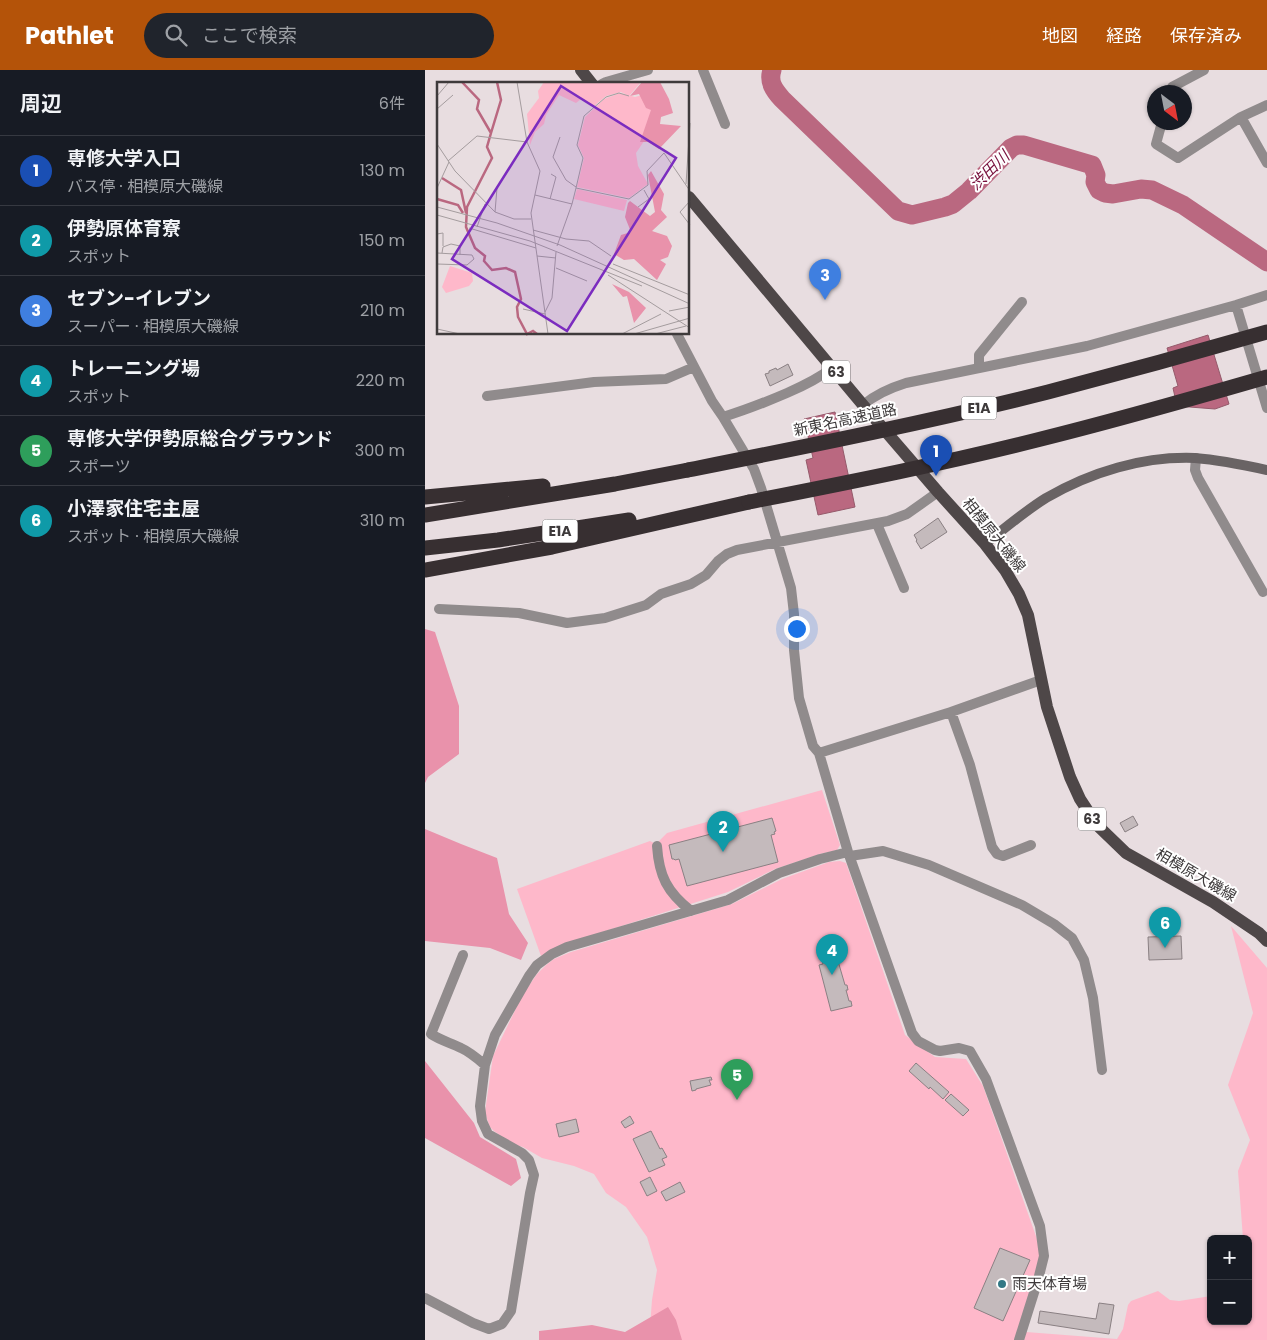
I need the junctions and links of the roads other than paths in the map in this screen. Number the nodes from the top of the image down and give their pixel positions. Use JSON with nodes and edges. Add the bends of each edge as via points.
{"nodes":[{"id":1,"x":581,"y":70,"type":"edge"},
{"id":2,"x":648,"y":70,"type":"edge"},
{"id":3,"x":703,"y":70,"type":"edge"},
{"id":4,"x":1204,"y":70,"type":"edge"},
{"id":5,"x":590,"y":82,"type":"edge"},
{"id":6,"x":606,"y":82,"type":"edge"},
{"id":7,"x":1176,"y":85,"type":"edge"},
{"id":8,"x":1267,"y":105,"type":"edge"},
{"id":9,"x":1241,"y":117,"type":"junction"},
{"id":10,"x":725,"y":124,"type":"dead end"},
{"id":11,"x":1160,"y":130,"type":"edge"},
{"id":12,"x":1267,"y":163,"type":"edge"},
{"id":13,"x":690,"y":198,"type":"edge"},
{"id":14,"x":1267,"y":295,"type":"edge"},
{"id":15,"x":1022,"y":302,"type":"dead end"},
{"id":16,"x":1237,"y":306,"type":"junction"},
{"id":17,"x":1267,"y":332,"type":"edge"},
{"id":18,"x":678,"y":335,"type":"edge"},
{"id":19,"x":694,"y":367,"type":"junction"},
{"id":20,"x":832,"y":368,"type":"junction"},
{"id":21,"x":979,"y":368,"type":"junction"},
{"id":22,"x":1267,"y":376,"type":"edge"},
{"id":23,"x":487,"y":396,"type":"dead end"},
{"id":24,"x":863,"y":405,"type":"junction"},
{"id":25,"x":1267,"y":408,"type":"edge"},
{"id":26,"x":723,"y":417,"type":"junction"},
{"id":27,"x":1196,"y":458,"type":"junction"},
{"id":28,"x":687,"y":468,"type":"junction"},
{"id":29,"x":1267,"y":470,"type":"edge"},
{"id":30,"x":938,"y":492,"type":"junction"},
{"id":31,"x":425,"y":497,"type":"edge"},
{"id":32,"x":695,"y":512,"type":"junction"},
{"id":33,"x":425,"y":515,"type":"edge"},
{"id":34,"x":877,"y":524,"type":"junction"},
{"id":35,"x":777,"y":542,"type":"junction"},
{"id":36,"x":985,"y":544,"type":"junction"},
{"id":37,"x":425,"y":548,"type":"edge"},
{"id":38,"x":425,"y":570,"type":"edge"},
{"id":39,"x":899,"y":584,"type":"dead end"},
{"id":40,"x":1263,"y":592,"type":"dead end"},
{"id":41,"x":439,"y":610,"type":"dead end"},
{"id":42,"x":1041,"y":680,"type":"junction"},
{"id":43,"x":951,"y":712,"type":"junction"},
{"id":44,"x":819,"y":753,"type":"junction"},
{"id":45,"x":1031,"y":845,"type":"dead end"},
{"id":46,"x":657,"y":846,"type":"dead end"},
{"id":47,"x":849,"y":854,"type":"junction"},
{"id":48,"x":691,"y":911,"type":"junction"},
{"id":49,"x":1264,"y":934,"type":"edge"},
{"id":50,"x":463,"y":955,"type":"dead end"},
{"id":51,"x":485,"y":1065,"type":"junction"},
{"id":52,"x":1102,"y":1070,"type":"dead end"},
{"id":53,"x":425,"y":1298,"type":"edge"},
{"id":54,"x":1019,"y":1340,"type":"edge"}],
"edges":[{"from":1,"to":5,"type":"main road"},
{"from":2,"to":6,"type":"street"},
{"from":3,"to":10,"type":"street"},
{"from":4,"to":7,"type":"street"},
{"from":8,"to":9,"type":"street"},
{"from":9,"to":11,"type":"street","via":[[1178,158],[1157,144]]},
{"from":9,"to":12,"type":"street"},
{"from":13,"to":20,"type":"main road","name":"相模原大磯線","number":"63"},
{"from":14,"to":16,"type":"street"},
{"from":15,"to":21,"type":"street","via":[[979,355]]},
{"from":16,"to":21,"type":"street","via":[[1087,346]]},
{"from":16,"to":25,"type":"street"},
{"from":17,"to":28,"type":"highway","name":"新東名高速道路","number":"E1A","bridge":true,"via":[[1169,360],[918,422]]},
{"from":18,"to":19,"type":"street"},
{"from":19,"to":23,"type":"street","via":[[666,378],[594,382]]},
{"from":19,"to":26,"type":"street"},
{"from":20,"to":24,"type":"main road","name":"相模原大磯線","number":"63"},
{"from":20,"to":26,"type":"street","via":[[811,382],[756,407]]},
{"from":21,"to":24,"type":"street","via":[[906,383],[888,389]]},
{"from":22,"to":32,"type":"highway","bridge":true,"via":[[1038,440]]},
{"from":24,"to":30,"type":"main road","name":"相模原大磯線","number":"63"},
{"from":26,"to":35,"type":"street","via":[[754,469]]},
{"from":27,"to":29,"type":"main road"},
{"from":27,"to":36,"type":"main road","via":[[1157,460],[1119,467],[1074,483],[1044,499]]},
{"from":27,"to":40,"type":"street","via":[[1198,478]]},
{"from":28,"to":31,"type":"highway"},
{"from":28,"to":33,"type":"highway","via":[[586,489]]},
{"from":30,"to":34,"type":"street","via":[[907,514]]},
{"from":30,"to":36,"type":"main road","name":"相模原大磯線","number":"63"},
{"from":32,"to":37,"type":"highway","number":"E1A"},
{"from":32,"to":38,"type":"highway","via":[[552,547]]},
{"from":34,"to":35,"type":"street"},
{"from":34,"to":39,"type":"street"},
{"from":35,"to":41,"type":"street","via":[[727,554],[706,575],[691,584],[661,594],[645,605],[605,618],[567,623],[519,613]]},
{"from":35,"to":44,"type":"street","via":[[795,614],[794,650],[799,698],[813,746]]},
{"from":36,"to":42,"type":"main road","name":"相模原大磯線","number":"63","via":[[1005,570],[1028,615]]},
{"from":42,"to":43,"type":"street"},
{"from":42,"to":49,"type":"main road","name":"相模原大磯線","number":"63","via":[[1070,777],[1097,825],[1126,853]]},
{"from":43,"to":44,"type":"street"},
{"from":43,"to":45,"type":"street","via":[[970,765],[992,847],[1003,856]]},
{"from":44,"to":47,"type":"street"},
{"from":46,"to":48,"type":"street","via":[[662,876],[673,894]]},
{"from":47,"to":48,"type":"street","via":[[820,859],[779,873],[728,900]]},
{"from":47,"to":52,"type":"street","via":[[883,851],[929,865],[1022,905],[1071,938],[1084,960],[1093,998]]},
{"from":47,"to":54,"type":"street","via":[[912,1033],[918,1041],[935,1050],[959,1048],[970,1051],[986,1079],[1040,1226],[1044,1256]]},
{"from":48,"to":51,"type":"street","via":[[567,947],[537,965],[495,1035]]},
{"from":50,"to":51,"type":"street","via":[[431,1034],[463,1048]]},
{"from":51,"to":53,"type":"street","via":[[480,1106],[482,1121],[488,1134],[529,1160],[534,1175],[511,1311],[502,1324],[489,1329]]}]}
